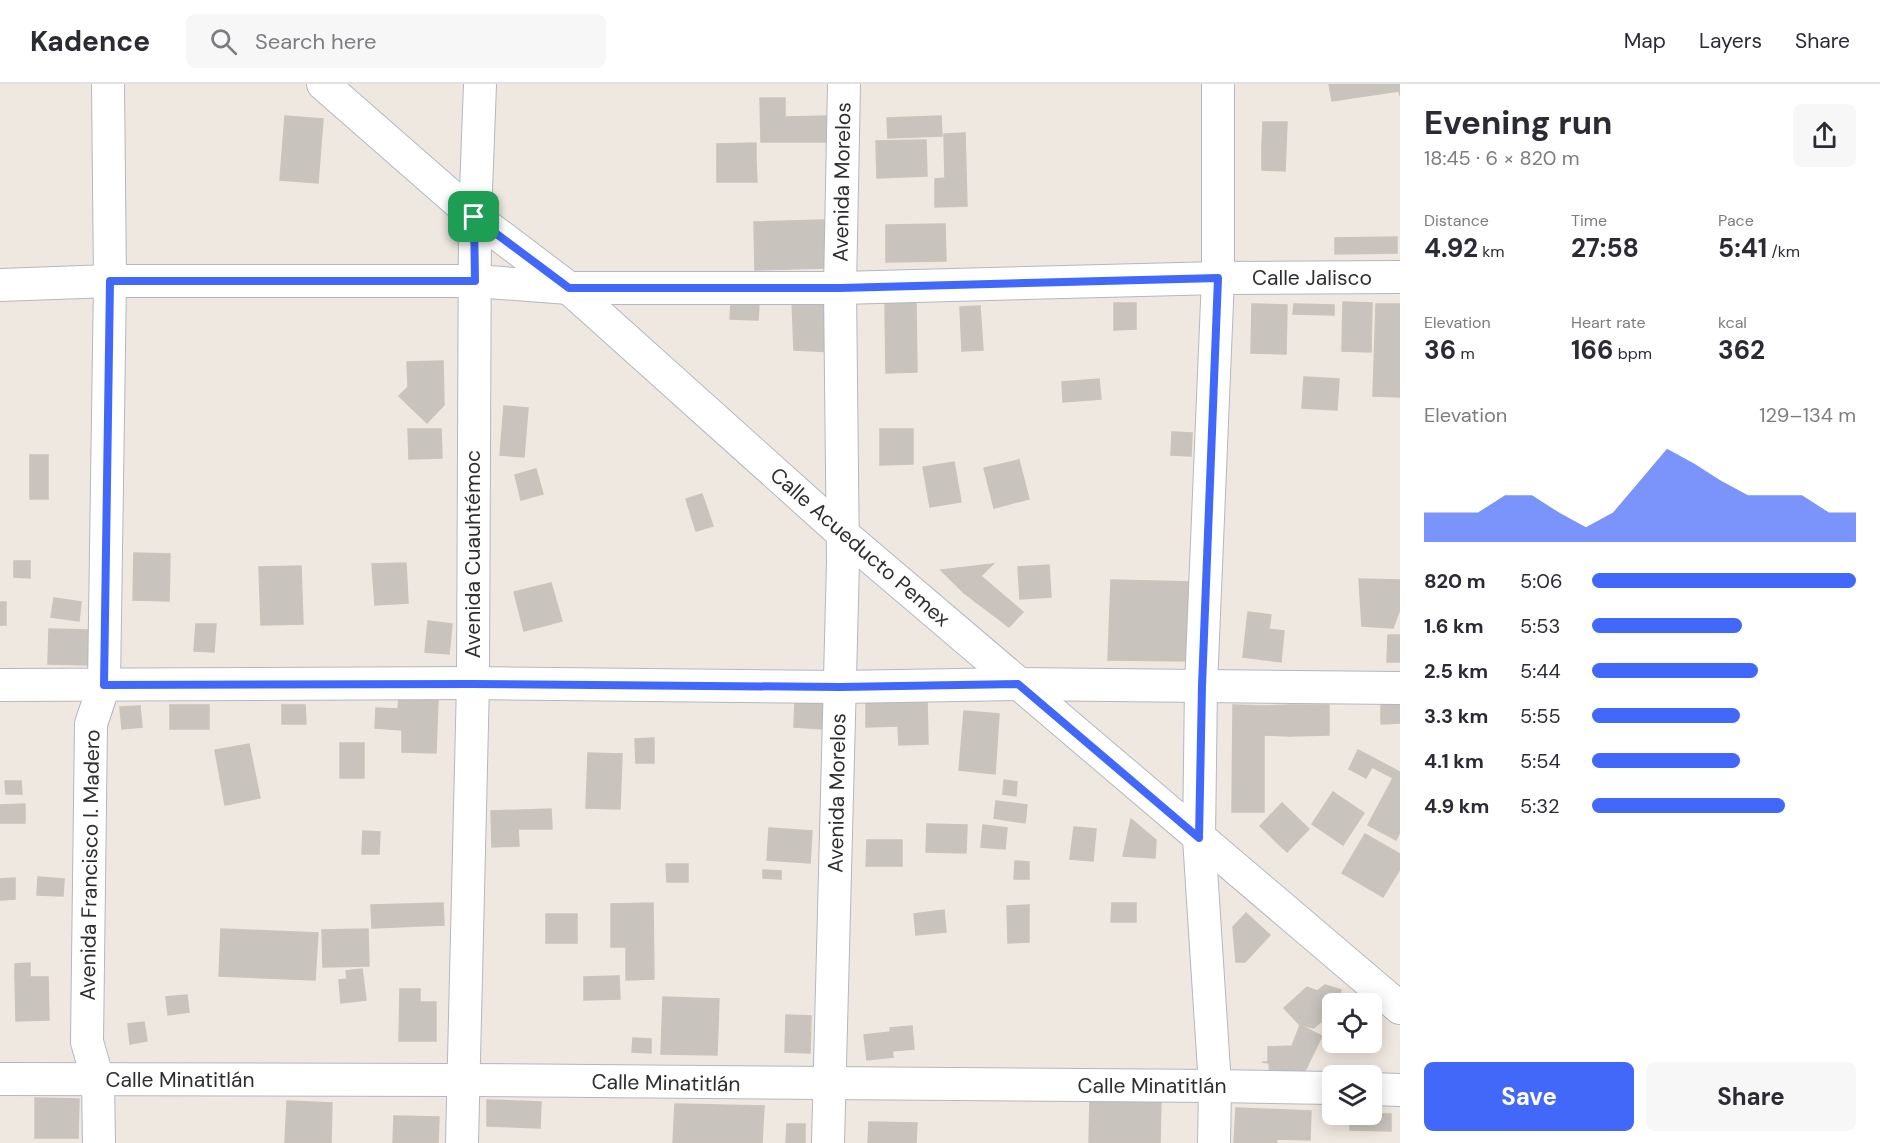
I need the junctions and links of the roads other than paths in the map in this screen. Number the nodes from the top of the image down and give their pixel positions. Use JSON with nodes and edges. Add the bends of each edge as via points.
{"nodes":[{"id":1,"x":108,"y":84,"type":"edge"},
{"id":2,"x":322,"y":84,"type":"edge"},
{"id":3,"x":480,"y":84,"type":"edge"},
{"id":4,"x":844,"y":84,"type":"edge"},
{"id":5,"x":1218,"y":84,"type":"edge"},
{"id":6,"x":474,"y":217,"type":"junction"},
{"id":7,"x":1400,"y":277,"type":"edge"},
{"id":8,"x":1218,"y":278,"type":"junction"},
{"id":9,"x":110,"y":281,"type":"junction"},
{"id":10,"x":475,"y":281,"type":"junction"},
{"id":11,"x":0,"y":285,"type":"edge"},
{"id":12,"x":569,"y":288,"type":"junction"},
{"id":13,"x":840,"y":288,"type":"junction"},
{"id":14,"x":843,"y":534,"type":"junction"},
{"id":15,"x":472,"y":684,"type":"junction"},
{"id":16,"x":1018,"y":684,"type":"junction"},
{"id":17,"x":0,"y":685,"type":"edge"},
{"id":18,"x":104,"y":685,"type":"junction"},
{"id":19,"x":1202,"y":686,"type":"junction"},
{"id":20,"x":840,"y":687,"type":"junction"},
{"id":21,"x":1400,"y":688,"type":"edge"},
{"id":22,"x":1199,"y":838,"type":"junction"},
{"id":23,"x":1400,"y":1008,"type":"edge"},
{"id":24,"x":0,"y":1079,"type":"edge"},
{"id":25,"x":98,"y":1080,"type":"junction"},
{"id":26,"x":465,"y":1080,"type":"junction"},
{"id":27,"x":830,"y":1084,"type":"junction"},
{"id":28,"x":1215,"y":1086,"type":"junction"},
{"id":29,"x":1322,"y":1088,"type":"edge"},
{"id":30,"x":1382,"y":1089,"type":"edge"},
{"id":31,"x":1400,"y":1090,"type":"edge"},
{"id":32,"x":99,"y":1143,"type":"edge"},
{"id":33,"x":462,"y":1143,"type":"edge"},
{"id":34,"x":828,"y":1143,"type":"edge"},
{"id":35,"x":1214,"y":1143,"type":"edge"}],
"edges":[{"from":1,"to":9,"type":"street","name":"Avenida Francisco I. Madero"},
{"from":2,"to":6,"type":"street","name":"Calle Acueducto Pemex"},
{"from":3,"to":6,"type":"street","name":"Avenida Cuauhtémoc"},
{"from":4,"to":13,"type":"street","name":"Avenida Morelos"},
{"from":5,"to":8,"type":"street"},
{"from":6,"to":10,"type":"street","name":"Avenida Cuauhtémoc"},
{"from":6,"to":12,"type":"street","name":"Calle Acueducto Pemex"},
{"from":7,"to":8,"type":"street","name":"Calle Jalisco"},
{"from":8,"to":13,"type":"street","name":"Calle Jalisco"},
{"from":8,"to":19,"type":"street"},
{"from":9,"to":10,"type":"street","name":"Calle Jalisco"},
{"from":9,"to":11,"type":"street","name":"Calle Jalisco"},
{"from":9,"to":18,"type":"street","name":"Avenida Francisco I. Madero"},
{"from":10,"to":12,"type":"street","name":"Calle Jalisco"},
{"from":10,"to":15,"type":"street","name":"Avenida Cuauhtémoc"},
{"from":12,"to":13,"type":"street","name":"Calle Jalisco"},
{"from":12,"to":14,"type":"street","name":"Calle Acueducto Pemex"},
{"from":13,"to":14,"type":"street","name":"Avenida Morelos"},
{"from":14,"to":16,"type":"street","name":"Calle Acueducto Pemex"},
{"from":14,"to":20,"type":"street","name":"Avenida Morelos"},
{"from":15,"to":18,"type":"street"},
{"from":15,"to":20,"type":"street"},
{"from":15,"to":26,"type":"street","name":"Avenida Cuauhtémoc"},
{"from":16,"to":19,"type":"street"},
{"from":16,"to":20,"type":"street"},
{"from":16,"to":22,"type":"street","name":"Calle Acueducto Pemex"},
{"from":17,"to":18,"type":"street"},
{"from":18,"to":25,"type":"street","name":"Avenida Francisco I. Madero","via":[[91,724],[87,1042]]},
{"from":19,"to":21,"type":"street"},
{"from":19,"to":22,"type":"street"},
{"from":20,"to":27,"type":"street","name":"Avenida Morelos"},
{"from":22,"to":23,"type":"street","name":"Calle Acueducto Pemex"},
{"from":22,"to":28,"type":"street"},
{"from":24,"to":25,"type":"street","name":"Calle Minatitlán"},
{"from":25,"to":26,"type":"street","name":"Calle Minatitlán"},
{"from":25,"to":32,"type":"street","name":"Avenida Francisco I. Madero"},
{"from":26,"to":27,"type":"street","name":"Calle Minatitlán"},
{"from":26,"to":33,"type":"street","name":"Avenida Cuauhtémoc"},
{"from":27,"to":28,"type":"street","name":"Calle Minatitlán"},
{"from":27,"to":34,"type":"street","name":"Avenida Morelos"},
{"from":28,"to":29,"type":"street","name":"Calle Minatitlán"},
{"from":28,"to":35,"type":"street"},
{"from":30,"to":31,"type":"street"}]}
